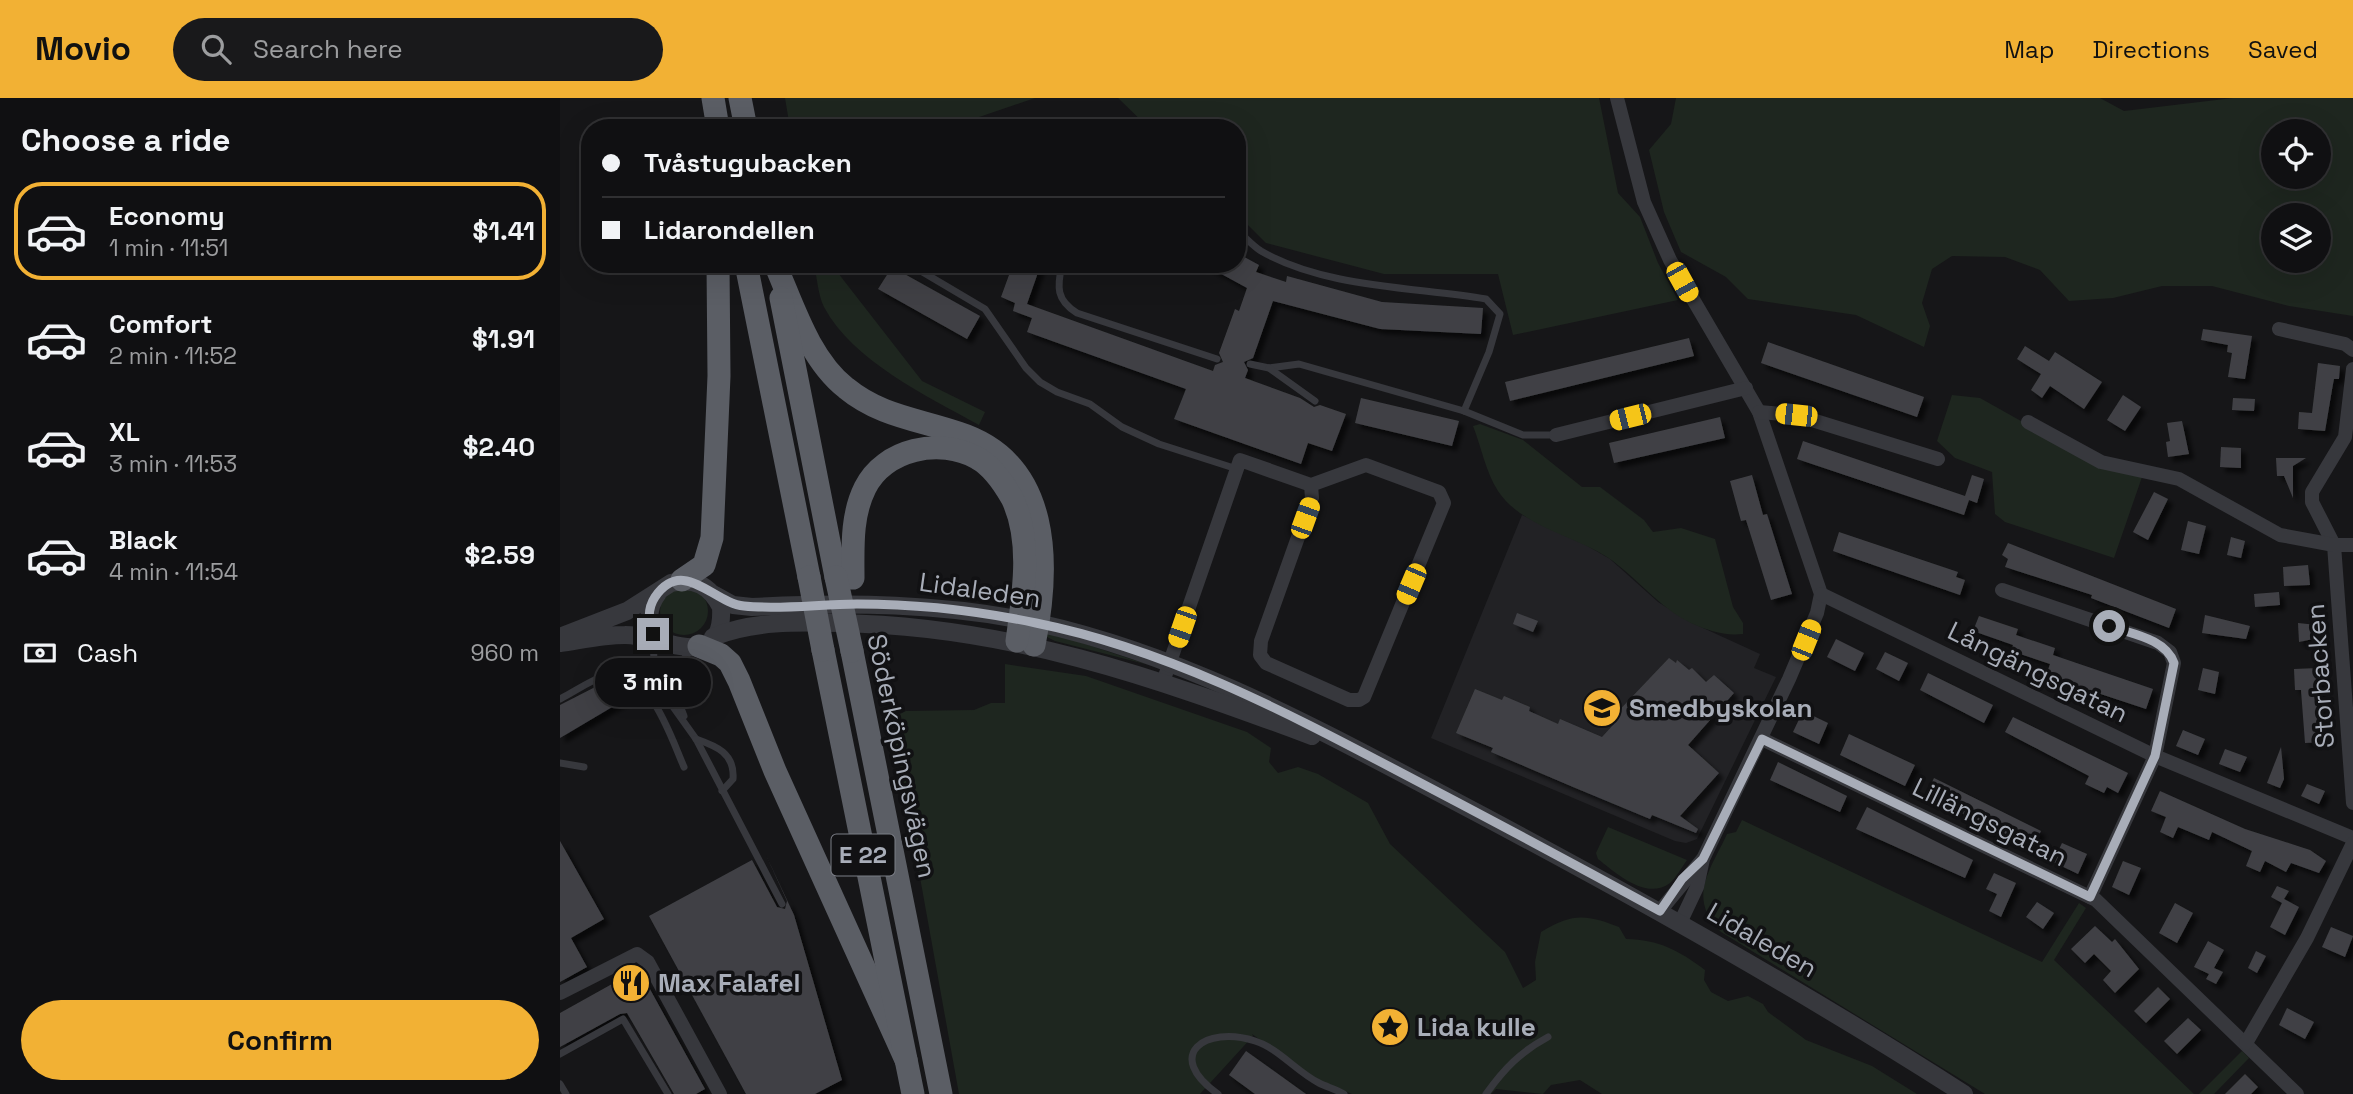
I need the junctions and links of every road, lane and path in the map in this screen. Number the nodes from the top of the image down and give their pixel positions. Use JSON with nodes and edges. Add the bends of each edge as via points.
{"nodes":[{"id":1,"x":740,"y":98,"type":"edge"},
{"id":2,"x":1617,"y":98,"type":"edge"},
{"id":3,"x":713,"y":99,"type":"edge"},
{"id":4,"x":715,"y":119,"type":"edge"},
{"id":5,"x":744,"y":119,"type":"edge"},
{"id":6,"x":1246,"y":238,"type":"edge"},
{"id":7,"x":718,"y":273,"type":"edge"},
{"id":8,"x":748,"y":273,"type":"edge"},
{"id":9,"x":776,"y":273,"type":"edge"},
{"id":10,"x":778,"y":273,"type":"edge"},
{"id":11,"x":924,"y":273,"type":"edge"},
{"id":12,"x":1061,"y":273,"type":"edge"},
{"id":13,"x":2279,"y":329,"type":"dead end"},
{"id":14,"x":2353,"y":350,"type":"edge"},
{"id":15,"x":1217,"y":359,"type":"dead end"},
{"id":16,"x":1251,"y":364,"type":"dead end"},
{"id":17,"x":1269,"y":368,"type":"junction"},
{"id":18,"x":2353,"y":369,"type":"edge"},
{"id":19,"x":1746,"y":388,"type":"junction"},
{"id":20,"x":1315,"y":401,"type":"dead end"},
{"id":21,"x":1464,"y":411,"type":"junction"},
{"id":22,"x":1759,"y":412,"type":"junction"},
{"id":23,"x":2028,"y":422,"type":"dead end"},
{"id":24,"x":1556,"y":435,"type":"joint"},
{"id":25,"x":1938,"y":459,"type":"dead end"},
{"id":26,"x":1237,"y":469,"type":"junction"},
{"id":27,"x":1311,"y":485,"type":"junction"},
{"id":28,"x":2334,"y":545,"type":"junction"},
{"id":29,"x":2353,"y":545,"type":"edge"},
{"id":30,"x":845,"y":577,"type":"junction"},
{"id":31,"x":682,"y":580,"type":"junction"},
{"id":32,"x":660,"y":590,"type":"junction"},
{"id":33,"x":2002,"y":590,"type":"dead end"},
{"id":34,"x":1821,"y":594,"type":"junction"},
{"id":35,"x":715,"y":596,"type":"junction"},
{"id":36,"x":1027,"y":632,"type":"junction"},
{"id":37,"x":560,"y":637,"type":"edge"},
{"id":38,"x":656,"y":639,"type":"junction"},
{"id":39,"x":560,"y":643,"type":"edge"},
{"id":40,"x":702,"y":644,"type":"junction"},
{"id":41,"x":1170,"y":662,"type":"junction"},
{"id":42,"x":2349,"y":676,"type":"edge"},
{"id":43,"x":1163,"y":682,"type":"junction"},
{"id":44,"x":560,"y":699,"type":"edge"},
{"id":45,"x":688,"y":727,"type":"junction"},
{"id":46,"x":696,"y":739,"type":"junction"},
{"id":47,"x":1762,"y":739,"type":"junction"},
{"id":48,"x":2155,"y":756,"type":"junction"},
{"id":49,"x":1381,"y":762,"type":"junction"},
{"id":50,"x":560,"y":763,"type":"edge"},
{"id":51,"x":584,"y":767,"type":"dead end"},
{"id":52,"x":684,"y":767,"type":"dead end"},
{"id":53,"x":722,"y":791,"type":"junction"},
{"id":54,"x":2353,"y":803,"type":"edge"},
{"id":55,"x":2353,"y":838,"type":"edge"},
{"id":56,"x":2353,"y":843,"type":"edge"},
{"id":57,"x":1703,"y":859,"type":"junction"},
{"id":58,"x":2090,"y":897,"type":"junction"},
{"id":59,"x":782,"y":904,"type":"dead end"},
{"id":60,"x":1660,"y":911,"type":"junction"},
{"id":61,"x":1680,"y":923,"type":"junction"},
{"id":62,"x":560,"y":993,"type":"edge"},
{"id":63,"x":1548,"y":1037,"type":"dead end"},
{"id":64,"x":2246,"y":1043,"type":"junction"},
{"id":65,"x":560,"y":1054,"type":"edge"},
{"id":66,"x":906,"y":1060,"type":"junction"},
{"id":67,"x":560,"y":1084,"type":"edge"},
{"id":68,"x":566,"y":1094,"type":"edge"},
{"id":69,"x":668,"y":1094,"type":"edge"},
{"id":70,"x":720,"y":1094,"type":"edge"},
{"id":71,"x":913,"y":1094,"type":"edge"},
{"id":72,"x":941,"y":1094,"type":"edge"},
{"id":73,"x":1218,"y":1094,"type":"edge"},
{"id":74,"x":1344,"y":1094,"type":"edge"},
{"id":75,"x":1486,"y":1094,"type":"edge"},
{"id":76,"x":1964,"y":1094,"type":"edge"},
{"id":77,"x":2297,"y":1094,"type":"edge"}],
"edges":[{"from":1,"to":5,"type":"highway"},
{"from":2,"to":19,"type":"street","via":[[1644,202],[1670,260]]},
{"from":3,"to":4,"type":"highway"},
{"from":6,"to":21,"type":"lane","via":[[1261,251],[1297,266],[1382,288],[1486,299],[1500,314]]},
{"from":7,"to":31,"type":"highway","via":[[712,538],[704,565]]},
{"from":8,"to":66,"type":"highway","number":"E 22","bridge":true},
{"from":9,"to":30,"type":"highway","name":"Söderköpingsvägen","number":"E 22"},
{"from":10,"to":36,"type":"highway","via":[[815,351],[843,386],[891,415],[981,443],[1015,470],[1027,490],[1044,560]]},
{"from":11,"to":26,"type":"lane","via":[[985,309],[1026,368],[1049,387],[1090,404],[1122,427],[1159,444]]},
{"from":12,"to":15,"type":"lane","via":[[1059,296],[1077,313]]},
{"from":13,"to":14,"type":"street","via":[[2345,344]]},
{"from":16,"to":17,"type":"lane"},
{"from":17,"to":20,"type":"lane"},
{"from":17,"to":21,"type":"lane","via":[[1299,364]]},
{"from":18,"to":28,"type":"street","via":[[2345,437],[2312,492],[2312,502]]},
{"from":19,"to":22,"type":"street"},
{"from":19,"to":24,"type":"street"},
{"from":21,"to":24,"type":"lane","via":[[1523,435]]},
{"from":22,"to":25,"type":"street","via":[[1796,415]]},
{"from":22,"to":34,"type":"street"},
{"from":23,"to":28,"type":"street","via":[[2101,462],[2179,479],[2280,535]]},
{"from":26,"to":27,"type":"street","via":[[1240,460]]},
{"from":26,"to":41,"type":"street"},
{"from":27,"to":27,"type":"street","via":[[1366,465],[1439,492],[1444,503],[1359,700],[1266,663],[1260,655],[1312,498]]},
{"from":28,"to":29,"type":"street"},
{"from":28,"to":42,"type":"street","name":"Storbacken"},
{"from":30,"to":36,"type":"highway","via":[[866,487],[892,459],[929,447],[976,457],[1001,480],[1013,500],[1024,566]]},
{"from":30,"to":72,"type":"highway","name":"Söderköpingsvägen","number":"E 22","bridge":true,"via":[[852,651]]},
{"from":31,"to":32,"type":"street"},
{"from":31,"to":35,"type":"street","via":[[706,586]]},
{"from":32,"to":37,"type":"street","via":[[604,622]]},
{"from":32,"to":38,"type":"street","via":[[649,608]]},
{"from":33,"to":48,"type":"street","via":[[2158,643],[2170,652],[2174,663]]},
{"from":34,"to":47,"type":"street"},
{"from":34,"to":48,"type":"street","name":"Långängsgatan"},
{"from":35,"to":36,"type":"street","name":"Lidaleden","via":[[752,607],[870,604]]},
{"from":35,"to":40,"type":"street","via":[[722,618]]},
{"from":36,"to":40,"type":"street","name":"Lidaleden","via":[[832,623],[756,625],[732,629]]},
{"from":36,"to":41,"type":"street","name":"Lidaleden"},
{"from":36,"to":43,"type":"street","name":"Lidaleden"},
{"from":38,"to":39,"type":"street","via":[[627,635]]},
{"from":38,"to":40,"type":"street","via":[[683,649]]},
{"from":38,"to":45,"type":"lane","via":[[655,677]]},
{"from":40,"to":45,"type":"lane","via":[[675,668],[674,688]]},
{"from":40,"to":66,"type":"highway","via":[[730,663],[739,681]]},
{"from":41,"to":43,"type":"street"},
{"from":41,"to":49,"type":"street","name":"Lidaleden","via":[[1267,702]]},
{"from":42,"to":54,"type":"street","name":"Storbacken"},
{"from":43,"to":49,"type":"street","name":"Lidaleden"},
{"from":44,"to":52,"type":"lane","via":[[603,676],[614,674],[638,684],[650,696]]},
{"from":45,"to":46,"type":"lane"},
{"from":46,"to":53,"type":"lane"},
{"from":46,"to":53,"type":"lane","via":[[721,748],[730,759],[733,779]]},
{"from":47,"to":57,"type":"street"},
{"from":47,"to":58,"type":"street","name":"Lillängsgatan"},
{"from":48,"to":55,"type":"street","name":"Långängsgatan"},
{"from":48,"to":58,"type":"street"},
{"from":49,"to":60,"type":"street","name":"Lidaleden"},
{"from":50,"to":51,"type":"lane"},
{"from":53,"to":59,"type":"lane"},
{"from":56,"to":64,"type":"street","via":[[2307,938]]},
{"from":57,"to":60,"type":"street"},
{"from":57,"to":61,"type":"street","via":[[1697,887]]},
{"from":58,"to":64,"type":"street","name":"Lillängsgatan"},
{"from":60,"to":61,"type":"street","name":"Lidaleden"},
{"from":61,"to":76,"type":"street","name":"Lidaleden"},
{"from":62,"to":70,"type":"street","via":[[637,954],[648,962]]},
{"from":63,"to":75,"type":"lane","via":[[1522,1051]]},
{"from":64,"to":77,"type":"street","name":"Lillängsgatan"},
{"from":65,"to":69,"type":"lane","via":[[624,1019]]},
{"from":66,"to":71,"type":"highway","number":"E 22"},
{"from":67,"to":68,"type":"lane"},
{"from":73,"to":74,"type":"lane","via":[[1202,1081],[1192,1060],[1193,1050],[1211,1038],[1255,1041]]}]}
